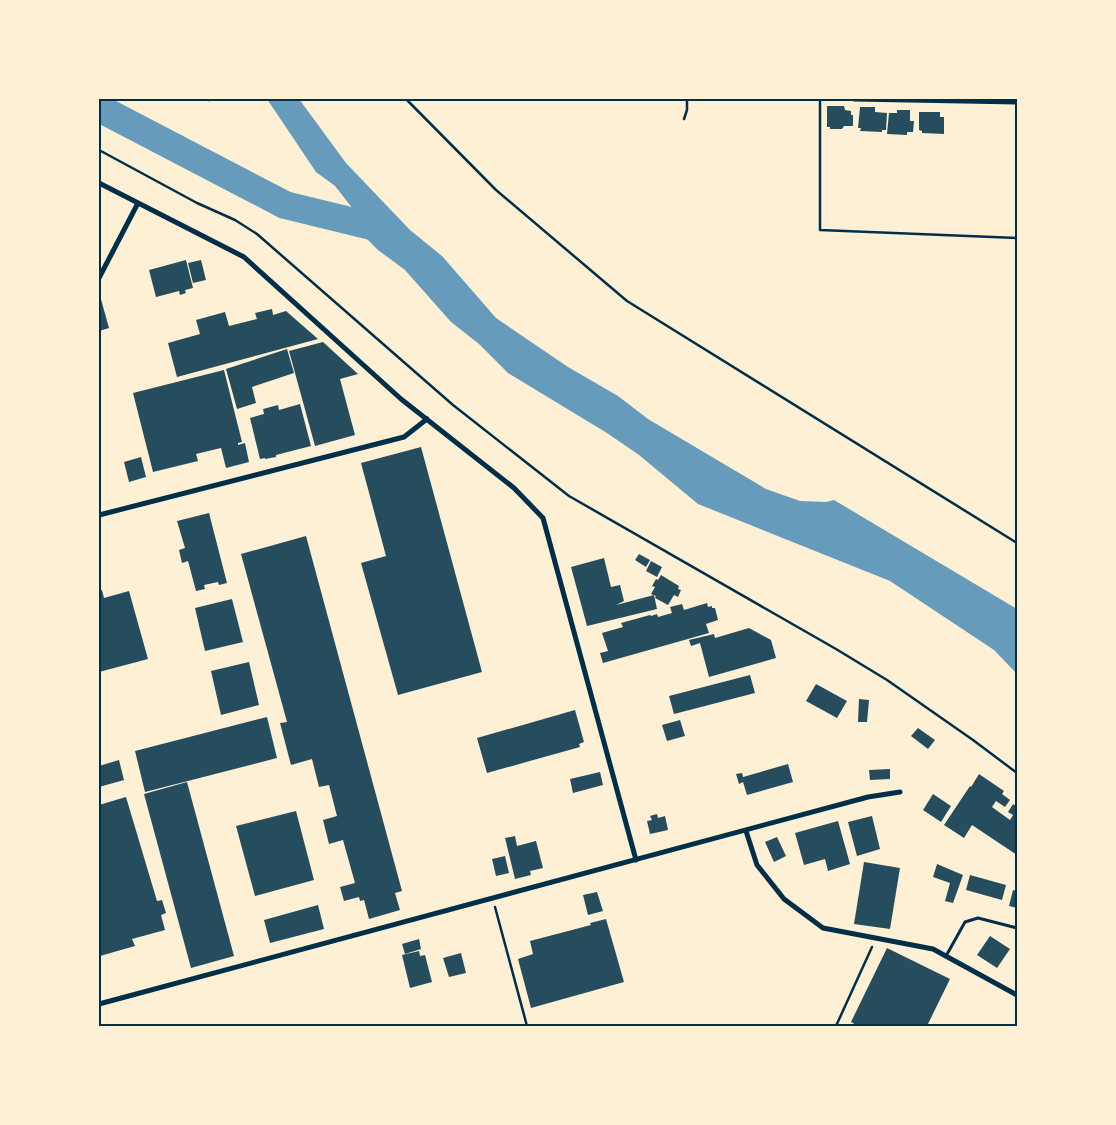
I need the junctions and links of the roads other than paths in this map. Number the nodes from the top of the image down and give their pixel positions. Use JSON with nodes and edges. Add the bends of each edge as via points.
{"nodes":[{"id":1,"x":854,"y":99,"type":"edge"},
{"id":2,"x":1017,"y":102,"type":"edge"},
{"id":3,"x":99,"y":183,"type":"edge"},
{"id":4,"x":138,"y":203,"type":"junction"},
{"id":5,"x":99,"y":278,"type":"edge"},
{"id":6,"x":427,"y":419,"type":"junction"},
{"id":7,"x":99,"y":515,"type":"edge"},
{"id":8,"x":900,"y":792,"type":"dead end"},
{"id":9,"x":746,"y":831,"type":"junction"},
{"id":10,"x":636,"y":860,"type":"junction"},
{"id":11,"x":1017,"y":928,"type":"edge"},
{"id":12,"x":946,"y":956,"type":"junction"},
{"id":13,"x":1017,"y":995,"type":"edge"},
{"id":14,"x":99,"y":1004,"type":"edge"}],
"edges":[{"from":1,"to":2,"type":"street"},
{"from":3,"to":4,"type":"street"},
{"from":4,"to":5,"type":"street"},
{"from":4,"to":6,"type":"street","via":[[244,256]]},
{"from":6,"to":7,"type":"street","via":[[404,436]]},
{"from":6,"to":10,"type":"street","via":[[514,488],[543,518]]},
{"from":8,"to":9,"type":"street"},
{"from":9,"to":10,"type":"street"},
{"from":9,"to":12,"type":"street","via":[[757,865],[784,899],[823,928],[933,949]]},
{"from":10,"to":14,"type":"street"},
{"from":11,"to":12,"type":"lane","via":[[978,918],[965,922]]},
{"from":12,"to":13,"type":"street"}]}
